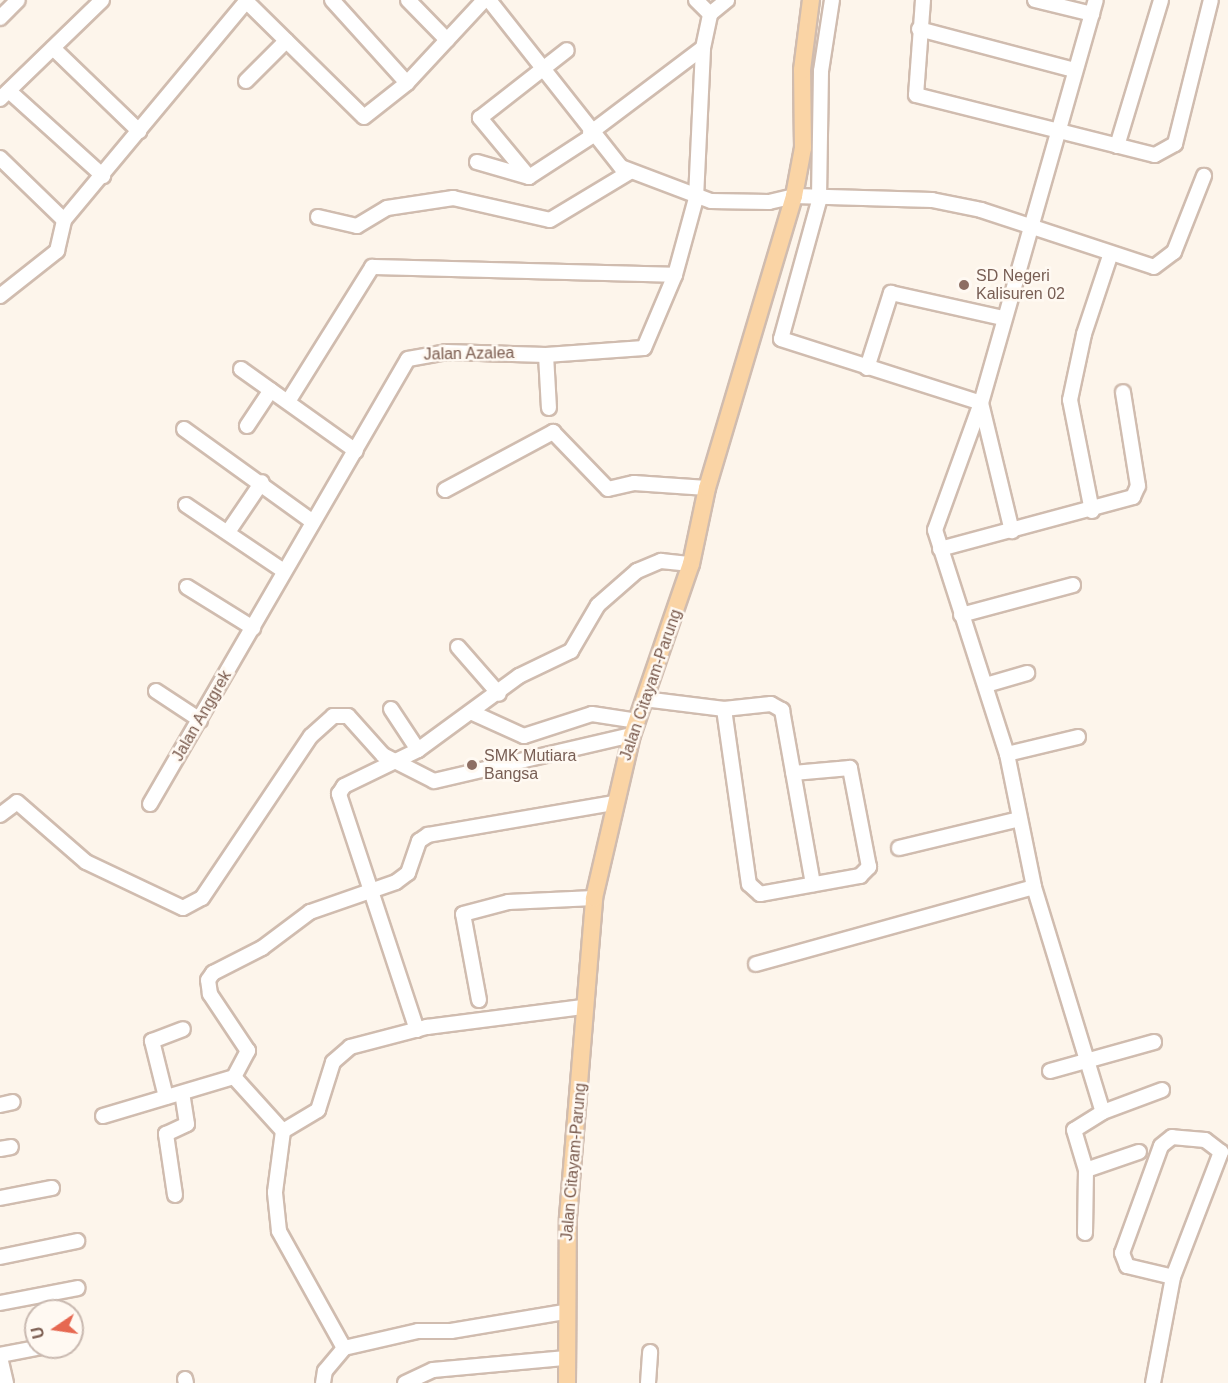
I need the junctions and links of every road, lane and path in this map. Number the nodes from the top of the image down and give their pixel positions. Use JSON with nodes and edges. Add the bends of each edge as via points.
{"nodes":[{"id":1,"x":18,"y":0,"type":"edge"},
{"id":2,"x":80,"y":0,"type":"edge"},
{"id":3,"x":102,"y":0,"type":"edge"},
{"id":4,"x":332,"y":0,"type":"edge"},
{"id":5,"x":408,"y":0,"type":"edge"},
{"id":6,"x":484,"y":0,"type":"edge"},
{"id":7,"x":489,"y":0,"type":"edge"},
{"id":8,"x":696,"y":0,"type":"edge"},
{"id":9,"x":727,"y":0,"type":"edge"},
{"id":10,"x":811,"y":0,"type":"edge"},
{"id":11,"x":832,"y":0,"type":"edge"},
{"id":12,"x":923,"y":0,"type":"edge"},
{"id":13,"x":1035,"y":0,"type":"edge"},
{"id":14,"x":1161,"y":0,"type":"edge"},
{"id":15,"x":1211,"y":0,"type":"edge"},
{"id":16,"x":246,"y":1,"type":"edge"},
{"id":17,"x":1094,"y":7,"type":"edge"},
{"id":18,"x":90,"y":11,"type":"junction"},
{"id":19,"x":710,"y":14,"type":"junction"},
{"id":20,"x":0,"y":18,"type":"edge"},
{"id":21,"x":919,"y":29,"type":"junction"},
{"id":22,"x":447,"y":40,"type":"junction"},
{"id":23,"x":286,"y":41,"type":"junction"},
{"id":24,"x":53,"y":48,"type":"junction"},
{"id":25,"x":703,"y":48,"type":"junction"},
{"id":26,"x":567,"y":50,"type":"dead end"},
{"id":27,"x":542,"y":69,"type":"junction"},
{"id":28,"x":1074,"y":70,"type":"junction"},
{"id":29,"x":246,"y":81,"type":"dead end"},
{"id":30,"x":407,"y":82,"type":"junction"},
{"id":31,"x":4,"y":95,"type":"edge"},
{"id":32,"x":139,"y":131,"type":"junction"},
{"id":33,"x":1055,"y":131,"type":"junction"},
{"id":34,"x":591,"y":134,"type":"junction"},
{"id":35,"x":1118,"y":146,"type":"junction"},
{"id":36,"x":0,"y":158,"type":"edge"},
{"id":37,"x":477,"y":162,"type":"dead end"},
{"id":38,"x":630,"y":172,"type":"junction"},
{"id":39,"x":103,"y":176,"type":"junction"},
{"id":40,"x":1204,"y":176,"type":"dead end"},
{"id":41,"x":529,"y":177,"type":"junction"},
{"id":42,"x":794,"y":196,"type":"junction"},
{"id":43,"x":696,"y":198,"type":"junction"},
{"id":44,"x":819,"y":201,"type":"junction"},
{"id":45,"x":318,"y":217,"type":"dead end"},
{"id":46,"x":64,"y":220,"type":"junction"},
{"id":47,"x":1027,"y":227,"type":"junction"},
{"id":48,"x":1110,"y":256,"type":"junction"},
{"id":49,"x":675,"y":275,"type":"junction"},
{"id":50,"x":0,"y":296,"type":"edge"},
{"id":51,"x":1003,"y":318,"type":"junction"},
{"id":52,"x":546,"y":354,"type":"junction"},
{"id":53,"x":867,"y":368,"type":"junction"},
{"id":54,"x":241,"y":369,"type":"dead end"},
{"id":55,"x":271,"y":390,"type":"junction"},
{"id":56,"x":1123,"y":392,"type":"dead end"},
{"id":57,"x":289,"y":400,"type":"junction"},
{"id":58,"x":981,"y":403,"type":"junction"},
{"id":59,"x":549,"y":408,"type":"dead end"},
{"id":60,"x":247,"y":426,"type":"dead end"},
{"id":61,"x":184,"y":429,"type":"dead end"},
{"id":62,"x":356,"y":451,"type":"junction"},
{"id":63,"x":262,"y":482,"type":"junction"},
{"id":64,"x":707,"y":488,"type":"junction"},
{"id":65,"x":445,"y":490,"type":"dead end"},
{"id":66,"x":186,"y":505,"type":"dead end"},
{"id":67,"x":1092,"y":511,"type":"junction"},
{"id":68,"x":313,"y":522,"type":"junction"},
{"id":69,"x":1012,"y":531,"type":"junction"},
{"id":70,"x":228,"y":532,"type":"junction"},
{"id":71,"x":940,"y":549,"type":"junction"},
{"id":72,"x":691,"y":564,"type":"junction"},
{"id":73,"x":284,"y":571,"type":"junction"},
{"id":74,"x":1073,"y":585,"type":"dead end"},
{"id":75,"x":187,"y":587,"type":"dead end"},
{"id":76,"x":961,"y":615,"type":"junction"},
{"id":77,"x":253,"y":628,"type":"junction"},
{"id":78,"x":458,"y":647,"type":"dead end"},
{"id":79,"x":1027,"y":674,"type":"dead end"},
{"id":80,"x":986,"y":685,"type":"junction"},
{"id":81,"x":156,"y":691,"type":"dead end"},
{"id":82,"x":499,"y":694,"type":"junction"},
{"id":83,"x":644,"y":699,"type":"junction"},
{"id":84,"x":391,"y":709,"type":"dead end"},
{"id":85,"x":724,"y":710,"type":"junction"},
{"id":86,"x":473,"y":713,"type":"junction"},
{"id":87,"x":200,"y":720,"type":"junction"},
{"id":88,"x":634,"y":728,"type":"junction"},
{"id":89,"x":1078,"y":737,"type":"dead end"},
{"id":90,"x":418,"y":750,"type":"junction"},
{"id":91,"x":1007,"y":754,"type":"junction"},
{"id":92,"x":392,"y":759,"type":"junction"},
{"id":93,"x":793,"y":773,"type":"junction"},
{"id":94,"x":613,"y":803,"type":"junction"},
{"id":95,"x":150,"y":804,"type":"dead end"},
{"id":96,"x":0,"y":815,"type":"edge"},
{"id":97,"x":1020,"y":819,"type":"junction"},
{"id":98,"x":899,"y":848,"type":"dead end"},
{"id":99,"x":813,"y":884,"type":"junction"},
{"id":100,"x":1034,"y":887,"type":"junction"},
{"id":101,"x":369,"y":893,"type":"junction"},
{"id":102,"x":594,"y":898,"type":"junction"},
{"id":103,"x":756,"y":964,"type":"dead end"},
{"id":104,"x":479,"y":1000,"type":"dead end"},
{"id":105,"x":584,"y":1007,"type":"junction"},
{"id":106,"x":183,"y":1029,"type":"dead end"},
{"id":107,"x":417,"y":1030,"type":"junction"},
{"id":108,"x":1154,"y":1042,"type":"dead end"},
{"id":109,"x":1088,"y":1060,"type":"junction"},
{"id":110,"x":1050,"y":1071,"type":"dead end"},
{"id":111,"x":234,"y":1077,"type":"junction"},
{"id":112,"x":1162,"y":1090,"type":"dead end"},
{"id":113,"x":182,"y":1094,"type":"junction"},
{"id":114,"x":166,"y":1097,"type":"junction"},
{"id":115,"x":1103,"y":1112,"type":"junction"},
{"id":116,"x":103,"y":1116,"type":"dead end"},
{"id":117,"x":283,"y":1131,"type":"junction"},
{"id":118,"x":1139,"y":1152,"type":"dead end"},
{"id":119,"x":1086,"y":1170,"type":"junction"},
{"id":120,"x":52,"y":1188,"type":"dead end"},
{"id":121,"x":175,"y":1195,"type":"dead end"},
{"id":122,"x":0,"y":1198,"type":"edge"},
{"id":123,"x":1085,"y":1233,"type":"dead end"},
{"id":124,"x":77,"y":1241,"type":"dead end"},
{"id":125,"x":0,"y":1257,"type":"edge"},
{"id":126,"x":1173,"y":1276,"type":"junction"},
{"id":127,"x":78,"y":1288,"type":"dead end"},
{"id":128,"x":0,"y":1303,"type":"edge"},
{"id":129,"x":564,"y":1312,"type":"junction"},
{"id":130,"x":344,"y":1348,"type":"junction"},
{"id":131,"x":24,"y":1351,"type":"edge"},
{"id":132,"x":650,"y":1352,"type":"dead end"},
{"id":133,"x":0,"y":1356,"type":"edge"},
{"id":134,"x":566,"y":1358,"type":"junction"},
{"id":135,"x":6,"y":1383,"type":"edge"},
{"id":136,"x":323,"y":1383,"type":"edge"},
{"id":137,"x":405,"y":1383,"type":"edge"},
{"id":138,"x":567,"y":1383,"type":"edge"},
{"id":139,"x":648,"y":1383,"type":"edge"},
{"id":140,"x":1153,"y":1383,"type":"edge"}],
"edges":[{"from":1,"to":20,"type":"street"},
{"from":2,"to":18,"type":"street"},
{"from":3,"to":18,"type":"street"},
{"from":4,"to":30,"type":"street"},
{"from":5,"to":22,"type":"street"},
{"from":6,"to":22,"type":"street"},
{"from":7,"to":27,"type":"street"},
{"from":8,"to":19,"type":"street"},
{"from":9,"to":19,"type":"street"},
{"from":10,"to":42,"type":"main road","name":"Jalan Citayam-Parung","via":[[802,70],[803,148]]},
{"from":11,"to":44,"type":"street","via":[[820,71]]},
{"from":12,"to":21,"type":"street"},
{"from":13,"to":17,"type":"street"},
{"from":14,"to":35,"type":"street"},
{"from":15,"to":35,"type":"street","via":[[1173,149],[1155,155]]},
{"from":16,"to":23,"type":"street"},
{"from":16,"to":32,"type":"street"},
{"from":17,"to":28,"type":"street"},
{"from":18,"to":24,"type":"street"},
{"from":19,"to":25,"type":"street","name":"Jalan Azalea"},
{"from":21,"to":28,"type":"street"},
{"from":21,"to":33,"type":"street","via":[[916,95]]},
{"from":22,"to":30,"type":"street"},
{"from":23,"to":29,"type":"street"},
{"from":23,"to":30,"type":"street","via":[[362,116]]},
{"from":24,"to":31,"type":"street"},
{"from":24,"to":32,"type":"street"},
{"from":25,"to":34,"type":"street"},
{"from":25,"to":43,"type":"street","name":"Jalan Azalea"},
{"from":26,"to":27,"type":"street"},
{"from":27,"to":34,"type":"street"},
{"from":27,"to":41,"type":"street","via":[[480,118]]},
{"from":28,"to":33,"type":"street"},
{"from":31,"to":39,"type":"street"},
{"from":32,"to":39,"type":"street"},
{"from":33,"to":35,"type":"street"},
{"from":33,"to":47,"type":"street"},
{"from":34,"to":38,"type":"street"},
{"from":34,"to":41,"type":"street"},
{"from":36,"to":46,"type":"street"},
{"from":37,"to":41,"type":"street"},
{"from":38,"to":43,"type":"street"},
{"from":38,"to":45,"type":"street","via":[[550,220],[453,198],[387,208],[357,226]]},
{"from":39,"to":46,"type":"street"},
{"from":40,"to":48,"type":"street","via":[[1167,260],[1148,267]]},
{"from":42,"to":43,"type":"street","via":[[742,203]]},
{"from":42,"to":44,"type":"street"},
{"from":42,"to":64,"type":"main road","name":"Jalan Citayam-Parung"},
{"from":43,"to":49,"type":"street","name":"Jalan Azalea"},
{"from":44,"to":47,"type":"street","via":[[932,200]]},
{"from":44,"to":53,"type":"street","via":[[781,339]]},
{"from":46,"to":50,"type":"street","via":[[57,250]]},
{"from":47,"to":48,"type":"street"},
{"from":47,"to":51,"type":"street"},
{"from":48,"to":67,"type":"street","via":[[1084,334],[1070,400]]},
{"from":49,"to":52,"type":"street","name":"Jalan Azalea","via":[[642,351]]},
{"from":49,"to":57,"type":"street","via":[[372,267]]},
{"from":51,"to":53,"type":"street","via":[[891,292]]},
{"from":51,"to":58,"type":"street"},
{"from":52,"to":59,"type":"street"},
{"from":52,"to":62,"type":"street","name":"Jalan Azalea","via":[[412,355]]},
{"from":53,"to":58,"type":"street"},
{"from":54,"to":55,"type":"street"},
{"from":55,"to":57,"type":"street"},
{"from":55,"to":60,"type":"street"},
{"from":56,"to":67,"type":"street","via":[[1136,492],[1121,503]]},
{"from":57,"to":62,"type":"street"},
{"from":58,"to":69,"type":"street"},
{"from":58,"to":71,"type":"street","via":[[936,516]]},
{"from":61,"to":63,"type":"street"},
{"from":62,"to":68,"type":"street","name":"Jalan Azalea"},
{"from":63,"to":68,"type":"street"},
{"from":63,"to":70,"type":"street"},
{"from":64,"to":65,"type":"street","via":[[633,483],[608,489],[553,432]]},
{"from":64,"to":72,"type":"main road","name":"Jalan Citayam-Parung"},
{"from":66,"to":70,"type":"street"},
{"from":67,"to":69,"type":"street"},
{"from":68,"to":73,"type":"street","name":"Jalan Azalea"},
{"from":69,"to":71,"type":"street"},
{"from":70,"to":73,"type":"street"},
{"from":71,"to":76,"type":"street"},
{"from":72,"to":82,"type":"street","via":[[661,561],[637,571],[587,618],[570,651],[543,661]]},
{"from":72,"to":83,"type":"main road","name":"Jalan Citayam-Parung"},
{"from":73,"to":77,"type":"street","name":"Jalan Azalea"},
{"from":74,"to":76,"type":"street"},
{"from":75,"to":77,"type":"street"},
{"from":76,"to":80,"type":"street"},
{"from":77,"to":87,"type":"street","name":"Jalan Anggrek"},
{"from":78,"to":82,"type":"street"},
{"from":79,"to":80,"type":"street"},
{"from":80,"to":91,"type":"street"},
{"from":81,"to":87,"type":"street"},
{"from":82,"to":86,"type":"street"},
{"from":83,"to":85,"type":"street"},
{"from":83,"to":88,"type":"main road","name":"Jalan Citayam-Parung"},
{"from":84,"to":90,"type":"street"},
{"from":85,"to":93,"type":"street","via":[[779,707]]},
{"from":85,"to":99,"type":"street","via":[[751,887],[766,894]]},
{"from":86,"to":88,"type":"street","via":[[524,736],[592,714]]},
{"from":86,"to":90,"type":"street"},
{"from":87,"to":95,"type":"street","name":"Jalan Anggrek"},
{"from":88,"to":92,"type":"street","via":[[515,766],[434,781]]},
{"from":88,"to":94,"type":"main road","name":"Jalan Citayam-Parung"},
{"from":89,"to":91,"type":"street"},
{"from":90,"to":92,"type":"street"},
{"from":91,"to":97,"type":"street"},
{"from":92,"to":96,"type":"street","via":[[348,716],[328,719],[256,813],[202,898],[183,908],[99,870],[17,802]]},
{"from":92,"to":101,"type":"street","via":[[339,794]]},
{"from":93,"to":99,"type":"street"},
{"from":93,"to":99,"type":"street","via":[[849,768],[868,862],[860,876]]},
{"from":94,"to":101,"type":"street","via":[[428,835],[418,841],[408,873]]},
{"from":94,"to":102,"type":"main road","name":"Jalan Citayam-Parung"},
{"from":97,"to":98,"type":"street"},
{"from":97,"to":100,"type":"street"},
{"from":100,"to":103,"type":"street"},
{"from":100,"to":109,"type":"street"},
{"from":101,"to":107,"type":"street"},
{"from":101,"to":111,"type":"street","via":[[310,912],[209,976],[210,994],[248,1051]]},
{"from":102,"to":104,"type":"street","via":[[508,902],[463,914]]},
{"from":102,"to":105,"type":"main road","name":"Jalan Citayam-Parung"},
{"from":105,"to":107,"type":"street"},
{"from":105,"to":129,"type":"main road","name":"Jalan Citayam-Parung"},
{"from":106,"to":114,"type":"street","via":[[152,1041]]},
{"from":107,"to":117,"type":"street","via":[[343,1052],[333,1062],[318,1110]]},
{"from":108,"to":109,"type":"street"},
{"from":109,"to":110,"type":"street"},
{"from":109,"to":115,"type":"street"},
{"from":111,"to":113,"type":"street"},
{"from":111,"to":117,"type":"street"},
{"from":112,"to":115,"type":"street"},
{"from":113,"to":114,"type":"street"},
{"from":113,"to":121,"type":"street","via":[[186,1124],[166,1134]]},
{"from":114,"to":116,"type":"street"},
{"from":115,"to":119,"type":"street","via":[[1074,1130]]},
{"from":117,"to":130,"type":"street","via":[[275,1192],[279,1231]]},
{"from":118,"to":119,"type":"street"},
{"from":119,"to":123,"type":"street"},
{"from":120,"to":122,"type":"street"},
{"from":124,"to":125,"type":"street"},
{"from":126,"to":126,"type":"street","via":[[1127,1266],[1122,1257],[1161,1146],[1172,1137],[1205,1140],[1221,1149],[1219,1159]]},
{"from":126,"to":140,"type":"street"},
{"from":127,"to":128,"type":"street"},
{"from":129,"to":130,"type":"street","via":[[451,1331],[418,1331]]},
{"from":129,"to":134,"type":"main road","name":"Jalan Citayam-Parung"},
{"from":130,"to":136,"type":"street","via":[[324,1371]]},
{"from":131,"to":133,"type":"street"},
{"from":132,"to":139,"type":"street"},
{"from":133,"to":135,"type":"street"},
{"from":134,"to":137,"type":"street","via":[[433,1370]]},
{"from":134,"to":138,"type":"main road","name":"Jalan Citayam-Parung"}]}
